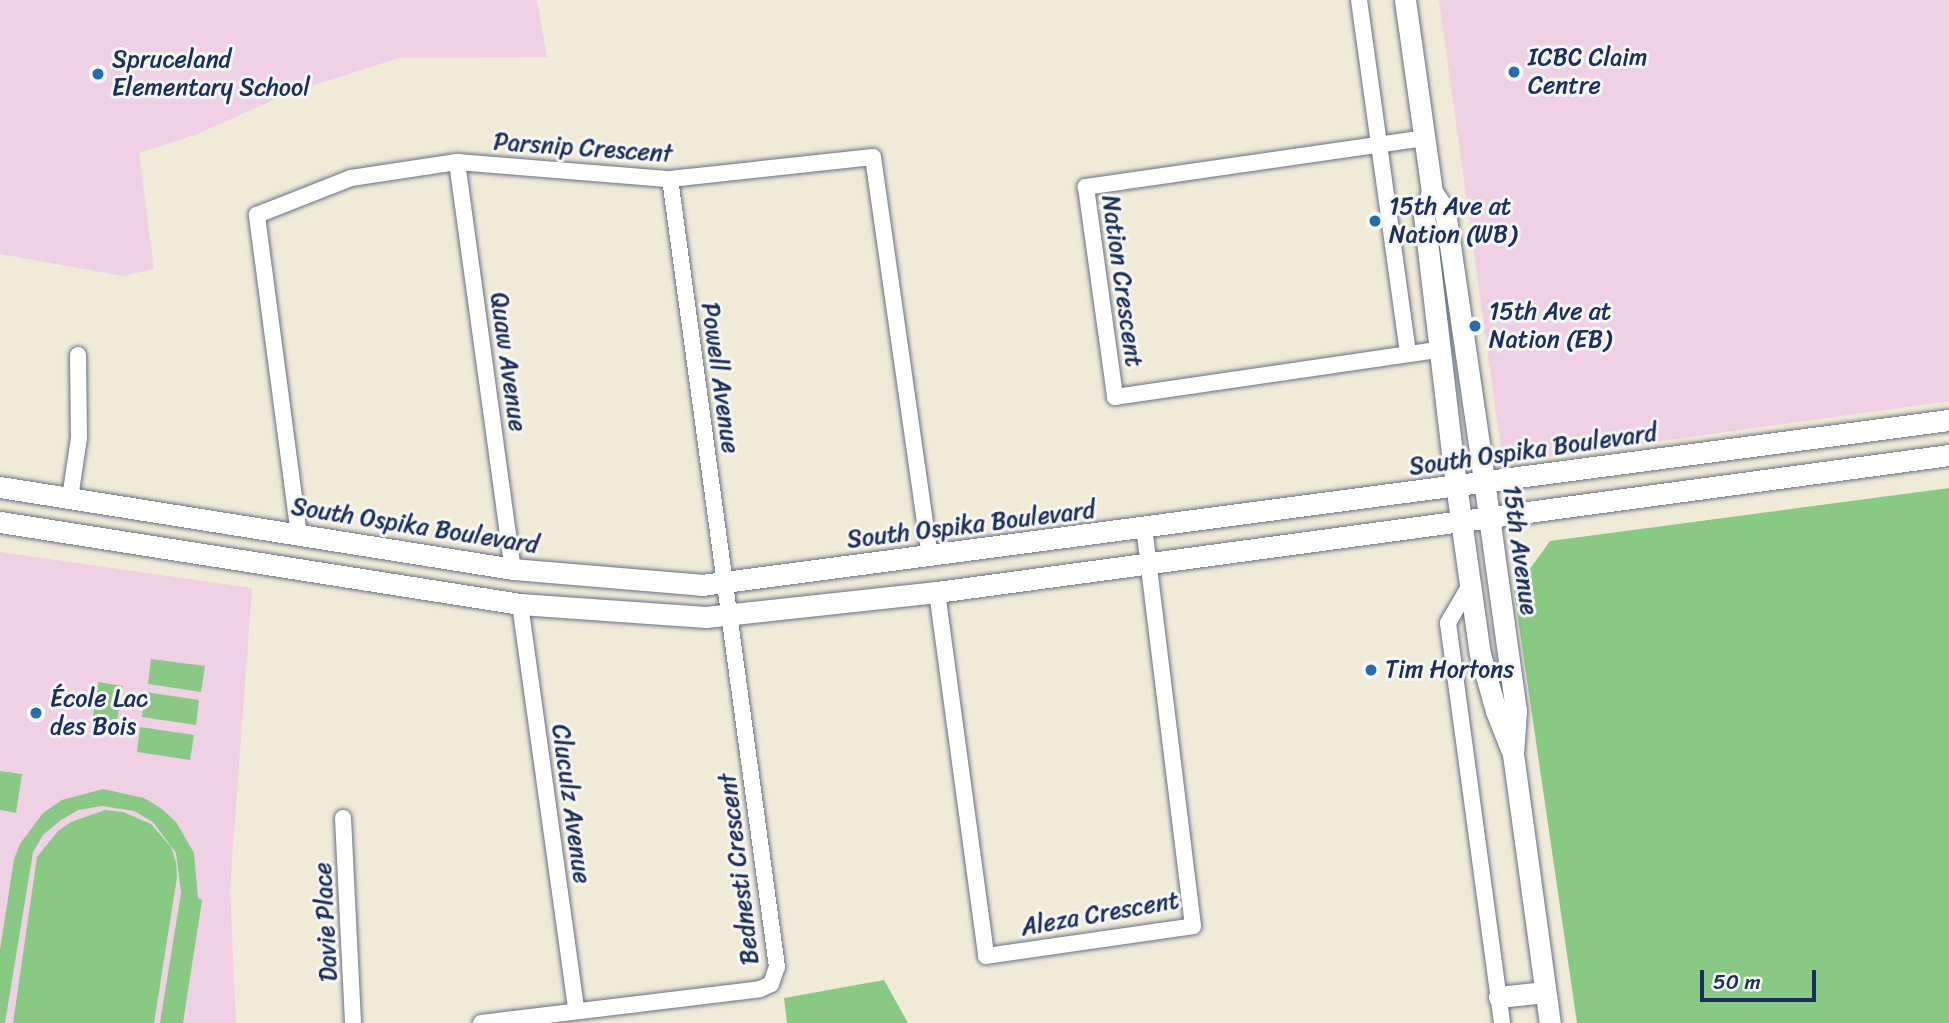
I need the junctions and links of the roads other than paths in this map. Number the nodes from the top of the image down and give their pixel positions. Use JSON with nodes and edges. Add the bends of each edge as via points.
{"nodes":[{"id":1,"x":1359,"y":0,"type":"edge"},
{"id":2,"x":1405,"y":0,"type":"edge"},
{"id":3,"x":1424,"y":138,"type":"junction"},
{"id":4,"x":1379,"y":144,"type":"junction"},
{"id":5,"x":457,"y":162,"type":"junction"},
{"id":6,"x":670,"y":180,"type":"junction"},
{"id":7,"x":1432,"y":192,"type":"junction"},
{"id":8,"x":1438,"y":351,"type":"junction"},
{"id":9,"x":78,"y":355,"type":"dead end"},
{"id":10,"x":1408,"y":355,"type":"junction"},
{"id":11,"x":1949,"y":420,"type":"edge"},
{"id":12,"x":1949,"y":455,"type":"edge"},
{"id":13,"x":1485,"y":483,"type":"junction"},
{"id":14,"x":0,"y":487,"type":"edge"},
{"id":15,"x":1456,"y":487,"type":"junction"},
{"id":16,"x":70,"y":498,"type":"junction"},
{"id":17,"x":1489,"y":517,"type":"junction"},
{"id":18,"x":1461,"y":521,"type":"junction"},
{"id":19,"x":0,"y":522,"type":"edge"},
{"id":20,"x":1144,"y":528,"type":"junction"},
{"id":21,"x":299,"y":535,"type":"junction"},
{"id":22,"x":930,"y":557,"type":"junction"},
{"id":23,"x":1149,"y":563,"type":"junction"},
{"id":24,"x":513,"y":569,"type":"junction"},
{"id":25,"x":725,"y":583,"type":"junction"},
{"id":26,"x":1470,"y":585,"type":"junction"},
{"id":27,"x":937,"y":592,"type":"junction"},
{"id":28,"x":520,"y":604,"type":"junction"},
{"id":29,"x":729,"y":615,"type":"junction"},
{"id":30,"x":1513,"y":754,"type":"junction"},
{"id":31,"x":343,"y":818,"type":"dead end"},
{"id":32,"x":1545,"y":992,"type":"junction"},
{"id":33,"x":1499,"y":997,"type":"junction"},
{"id":34,"x":576,"y":1009,"type":"junction"},
{"id":35,"x":353,"y":1023,"type":"edge"},
{"id":36,"x":481,"y":1023,"type":"edge"},
{"id":37,"x":1502,"y":1023,"type":"edge"},
{"id":38,"x":1549,"y":1023,"type":"edge"}],
"edges":[{"from":1,"to":4,"type":"street"},
{"from":2,"to":3,"type":"main road","name":"15th Avenue"},
{"from":3,"to":4,"type":"street","name":"Nation Crescent"},
{"from":3,"to":7,"type":"main road","name":"15th Avenue"},
{"from":4,"to":10,"type":"street"},
{"from":4,"to":10,"type":"street","name":"Nation Crescent","via":[[1086,187],[1115,397]]},
{"from":5,"to":6,"type":"street","name":"Parsnip Crescent"},
{"from":5,"to":21,"type":"street","name":"Parsnip Crescent","via":[[351,178],[257,215]]},
{"from":5,"to":24,"type":"street","name":"Quaw Avenue"},
{"from":6,"to":22,"type":"street","name":"Parsnip Crescent","via":[[873,157]]},
{"from":6,"to":25,"type":"street","name":"Powell Avenue"},
{"from":7,"to":8,"type":"main road","name":"15th Avenue","via":[[1424,215]]},
{"from":7,"to":13,"type":"main road","name":"15th Avenue","via":[[1445,211]]},
{"from":8,"to":10,"type":"street","name":"Nation Crescent"},
{"from":8,"to":15,"type":"main road","name":"15th Avenue"},
{"from":9,"to":16,"type":"street","via":[[79,438]]},
{"from":11,"to":13,"type":"main road","name":"South Ospika Boulevard"},
{"from":12,"to":17,"type":"main road"},
{"from":13,"to":15,"type":"main road","name":"South Ospika Boulevard"},
{"from":13,"to":17,"type":"main road","name":"15th Avenue"},
{"from":14,"to":16,"type":"main road","name":"South Ospika Boulevard"},
{"from":15,"to":18,"type":"main road","name":"15th Avenue"},
{"from":15,"to":20,"type":"main road","name":"South Ospika Boulevard"},
{"from":16,"to":21,"type":"main road","name":"South Ospika Boulevard"},
{"from":17,"to":18,"type":"main road"},
{"from":17,"to":30,"type":"main road","name":"15th Avenue","via":[[1516,711]]},
{"from":18,"to":23,"type":"main road"},
{"from":18,"to":26,"type":"main road","name":"15th Avenue"},
{"from":19,"to":28,"type":"main road"},
{"from":20,"to":22,"type":"main road","name":"South Ospika Boulevard"},
{"from":20,"to":23,"type":"street","name":"Aleza Crescent"},
{"from":21,"to":24,"type":"main road","name":"South Ospika Boulevard"},
{"from":22,"to":25,"type":"main road","name":"South Ospika Boulevard"},
{"from":23,"to":27,"type":"main road"},
{"from":23,"to":27,"type":"street","name":"Aleza Crescent","via":[[1193,926],[986,956]]},
{"from":24,"to":25,"type":"main road","name":"South Ospika Boulevard","via":[[702,585]]},
{"from":25,"to":29,"type":"street","name":"Bednesti Crescent"},
{"from":26,"to":30,"type":"main road","name":"15th Avenue","via":[[1480,654]]},
{"from":26,"to":33,"type":"street","via":[[1448,623]]},
{"from":27,"to":29,"type":"main road"},
{"from":28,"to":29,"type":"main road"},
{"from":28,"to":34,"type":"street","name":"Cluculz Avenue"},
{"from":29,"to":34,"type":"street","name":"Bednesti Crescent","via":[[777,967],[771,984],[760,989]]},
{"from":30,"to":32,"type":"main road","name":"15th Avenue"},
{"from":31,"to":35,"type":"street","name":"Davie Place"},
{"from":32,"to":33,"type":"main road"},
{"from":32,"to":38,"type":"main road","name":"15th Avenue"},
{"from":33,"to":37,"type":"street"},
{"from":34,"to":36,"type":"street","name":"Bednesti Crescent"}]}
